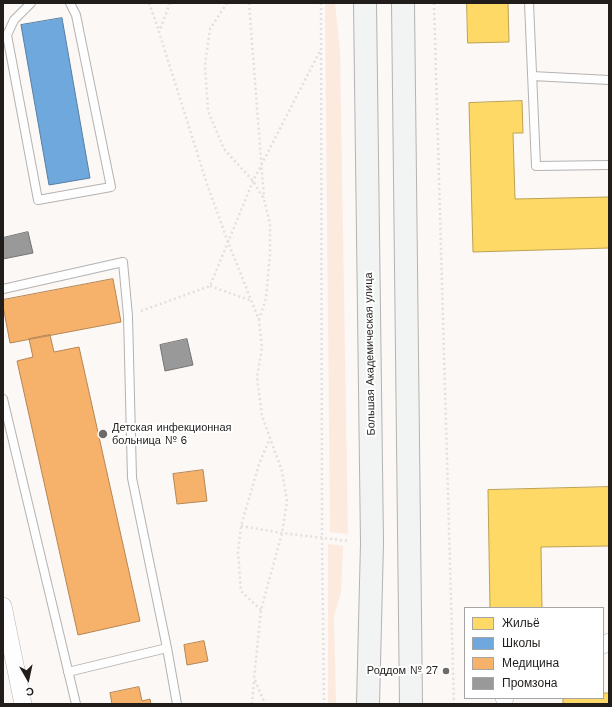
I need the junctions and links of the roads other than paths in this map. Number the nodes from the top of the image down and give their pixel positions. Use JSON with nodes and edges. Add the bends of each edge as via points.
{"nodes":[{"id":1,"x":31,"y":3,"type":"edge"},
{"id":2,"x":70,"y":3,"type":"edge"},
{"id":3,"x":366,"y":3,"type":"edge"},
{"id":4,"x":403,"y":3,"type":"edge"},
{"id":5,"x":529,"y":3,"type":"edge"},
{"id":6,"x":532,"y":76,"type":"junction"},
{"id":7,"x":609,"y":80,"type":"edge"},
{"id":8,"x":609,"y":165,"type":"edge"},
{"id":9,"x":3,"y":289,"type":"edge"},
{"id":10,"x":3,"y":399,"type":"edge"},
{"id":11,"x":3,"y":606,"type":"edge"},
{"id":12,"x":166,"y":648,"type":"junction"},
{"id":13,"x":68,"y":672,"type":"junction"},
{"id":14,"x":23,"y":704,"type":"edge"},
{"id":15,"x":76,"y":704,"type":"edge"},
{"id":16,"x":177,"y":704,"type":"edge"},
{"id":17,"x":368,"y":704,"type":"edge"},
{"id":18,"x":411,"y":704,"type":"edge"}],
"edges":[{"from":1,"to":2,"type":"lane","via":[[14,20],[7,35],[38,200],[111,187],[76,16]]},
{"from":3,"to":17,"type":"main road","name":"Большая Академическая улица","via":[[372,543]]},
{"from":4,"to":18,"type":"main road"},
{"from":5,"to":6,"type":"lane"},
{"from":6,"to":7,"type":"lane"},
{"from":6,"to":8,"type":"lane","via":[[536,166]]},
{"from":9,"to":12,"type":"lane","via":[[123,262],[128,316],[132,478]]},
{"from":10,"to":13,"type":"lane"},
{"from":11,"to":14,"type":"street"},
{"from":12,"to":13,"type":"lane"},
{"from":12,"to":16,"type":"lane"},
{"from":13,"to":15,"type":"lane"}]}
